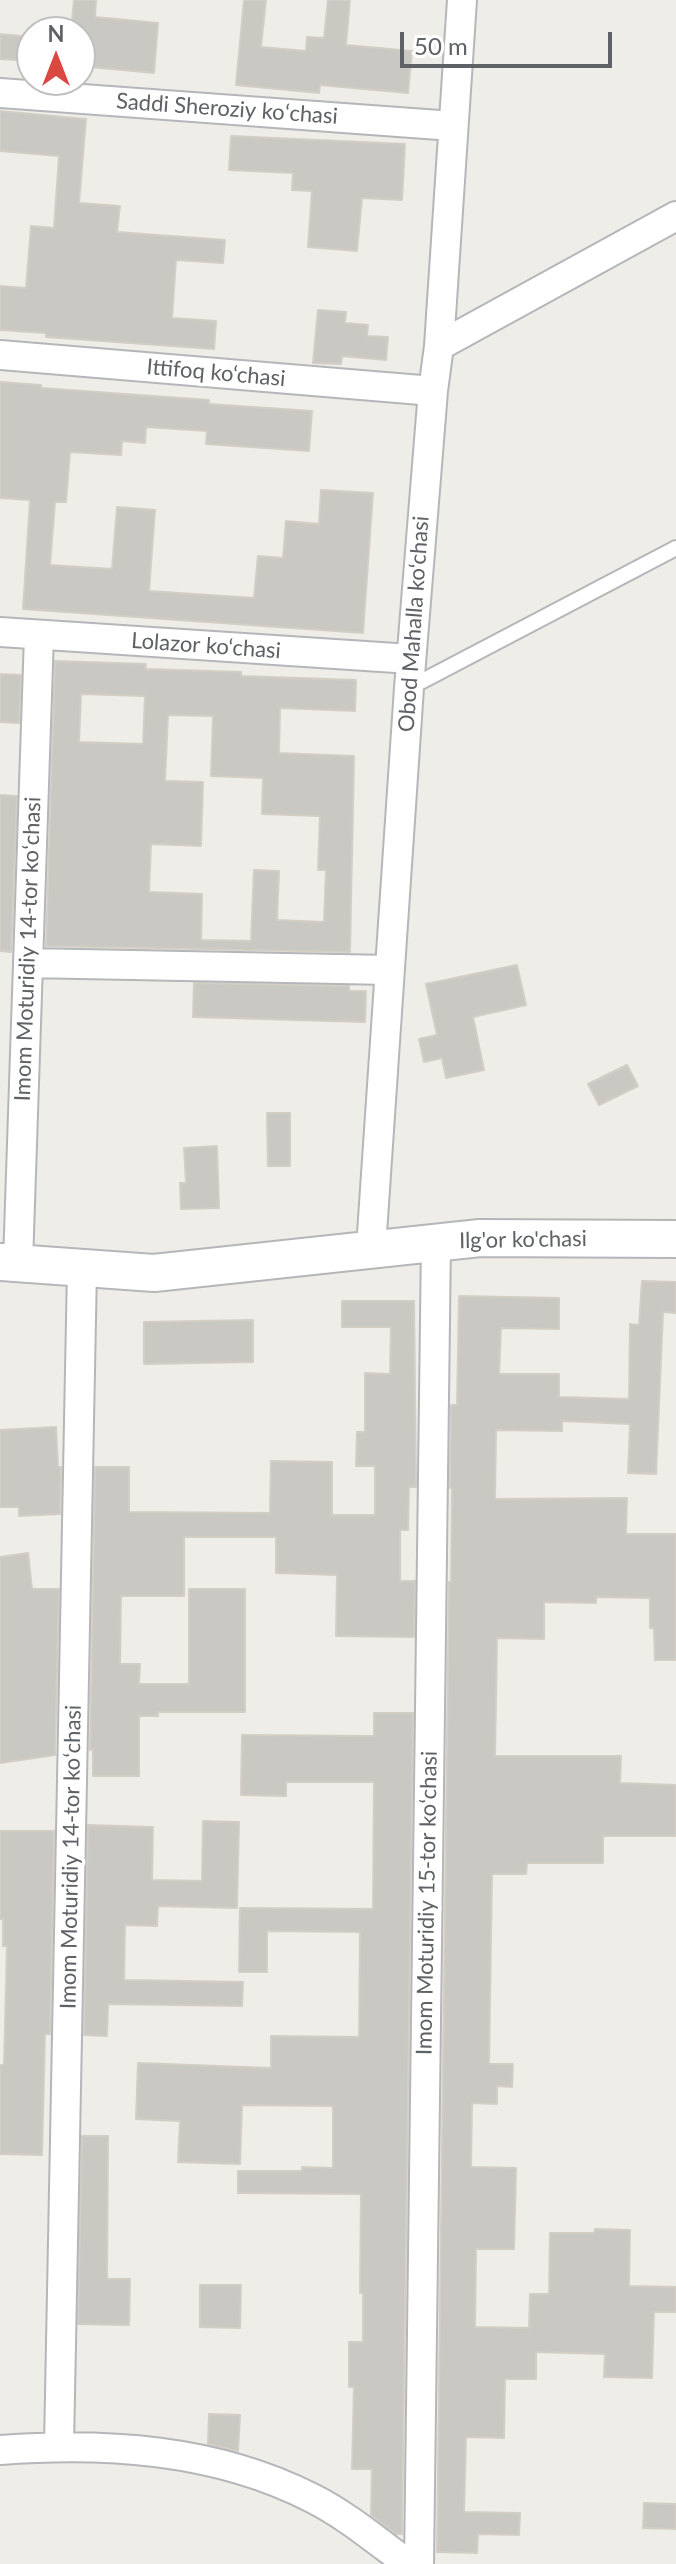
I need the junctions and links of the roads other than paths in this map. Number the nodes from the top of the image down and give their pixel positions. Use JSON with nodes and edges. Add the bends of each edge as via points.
{"nodes":[{"id":1,"x":466,"y":2,"type":"edge"},
{"id":2,"x":0,"y":93,"type":"edge"},
{"id":3,"x":453,"y":126,"type":"junction"},
{"id":4,"x":676,"y":216,"type":"edge"},
{"id":5,"x":439,"y":346,"type":"junction"},
{"id":6,"x":0,"y":355,"type":"edge"},
{"id":7,"x":433,"y":391,"type":"junction"},
{"id":8,"x":676,"y":548,"type":"edge"},
{"id":9,"x":0,"y":632,"type":"edge"},
{"id":10,"x":39,"y":635,"type":"junction"},
{"id":11,"x":411,"y":659,"type":"junction"},
{"id":12,"x":409,"y":688,"type":"junction"},
{"id":13,"x":28,"y":963,"type":"junction"},
{"id":14,"x":390,"y":970,"type":"junction"},
{"id":15,"x":676,"y":1239,"type":"edge"},
{"id":16,"x":436,"y":1242,"type":"junction"},
{"id":17,"x":371,"y":1248,"type":"junction"},
{"id":18,"x":9,"y":1262,"type":"edge"},
{"id":19,"x":82,"y":1268,"type":"junction"},
{"id":20,"x":59,"y":2445,"type":"junction"},
{"id":21,"x":0,"y":2450,"type":"edge"},
{"id":22,"x":408,"y":2564,"type":"edge"},
{"id":23,"x":419,"y":2564,"type":"edge"}],
"edges":[{"from":1,"to":3,"type":"street","name":"Obod Mahalla ko‘chasi"},
{"from":2,"to":3,"type":"street","name":"Saddi Sheroziy koʻchasi"},
{"from":3,"to":5,"type":"street","name":"Obod Mahalla ko‘chasi"},
{"from":4,"to":5,"type":"street"},
{"from":5,"to":7,"type":"street","name":"Obod Mahalla ko‘chasi"},
{"from":6,"to":7,"type":"street","name":"Ittifoq ko‘chasi"},
{"from":7,"to":11,"type":"street","name":"Obod Mahalla ko‘chasi"},
{"from":8,"to":12,"type":"lane"},
{"from":9,"to":10,"type":"street","name":"Lolazor ko‘chasi"},
{"from":10,"to":11,"type":"street","name":"Lolazor ko‘chasi"},
{"from":10,"to":13,"type":"street","name":"Imom Moturidiy 14-tor koʻchasi"},
{"from":11,"to":12,"type":"street","name":"Obod Mahalla ko‘chasi"},
{"from":12,"to":14,"type":"street","name":"Obod Mahalla ko‘chasi"},
{"from":13,"to":14,"type":"street"},
{"from":13,"to":18,"type":"street","name":"Imom Moturidiy 14-tor koʻchasi"},
{"from":14,"to":17,"type":"street","name":"Obod Mahalla ko‘chasi"},
{"from":15,"to":16,"type":"street","name":"Ilg'or ko'chasi"},
{"from":16,"to":17,"type":"street","name":"Ilg'or ko'chasi"},
{"from":16,"to":23,"type":"street","name":"Imom Moturidiy 15-tor koʻchasi"},
{"from":17,"to":19,"type":"street","name":"Ilg'or ko'chasi","via":[[154,1273]]},
{"from":18,"to":19,"type":"street","name":"Ilg'or ko'chasi"},
{"from":19,"to":20,"type":"street","name":"Imom Moturidiy 14-tor koʻchasi"},
{"from":20,"to":21,"type":"street"},
{"from":20,"to":22,"type":"street","via":[[193,2457],[272,2480],[313,2498]]}]}
